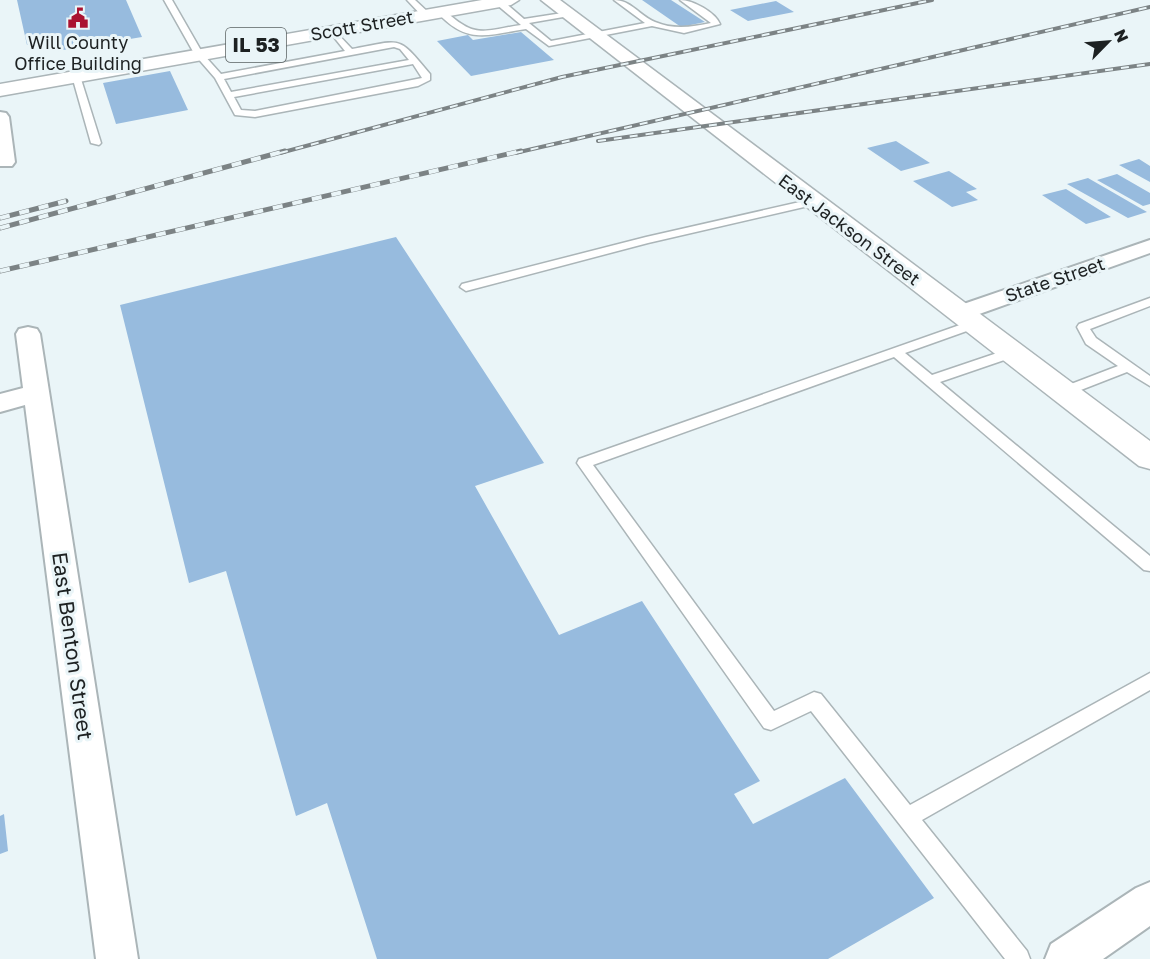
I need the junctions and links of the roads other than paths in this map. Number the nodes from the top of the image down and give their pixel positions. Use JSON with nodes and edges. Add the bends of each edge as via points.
{"nodes":[{"id":1,"x":168,"y":0,"type":"edge"},
{"id":2,"x":411,"y":0,"type":"edge"},
{"id":3,"x":549,"y":0,"type":"edge"},
{"id":4,"x":618,"y":0,"type":"edge"},
{"id":5,"x":684,"y":0,"type":"edge"},
{"id":6,"x":505,"y":1,"type":"edge"},
{"id":7,"x":434,"y":14,"type":"junction"},
{"id":8,"x":567,"y":14,"type":"junction"},
{"id":9,"x":525,"y":24,"type":"junction"},
{"id":10,"x":652,"y":24,"type":"junction"},
{"id":11,"x":333,"y":31,"type":"junction"},
{"id":12,"x":594,"y":36,"type":"junction"},
{"id":13,"x":350,"y":52,"type":"junction"},
{"id":14,"x":199,"y":55,"type":"junction"},
{"id":15,"x":415,"y":61,"type":"junction"},
{"id":16,"x":76,"y":76,"type":"junction"},
{"id":17,"x":219,"y":77,"type":"junction"},
{"id":18,"x":0,"y":90,"type":"edge"},
{"id":19,"x":229,"y":95,"type":"junction"},
{"id":20,"x":0,"y":117,"type":"edge"},
{"id":21,"x":96,"y":143,"type":"dead end"},
{"id":22,"x":3,"y":150,"type":"edge"},
{"id":23,"x":813,"y":202,"type":"junction"},
{"id":24,"x":1150,"y":246,"type":"edge"},
{"id":25,"x":466,"y":287,"type":"dead end"},
{"id":26,"x":1150,"y":302,"type":"edge"},
{"id":27,"x":967,"y":319,"type":"junction"},
{"id":28,"x":28,"y":334,"type":"dead end"},
{"id":29,"x":896,"y":352,"type":"junction"},
{"id":30,"x":1011,"y":353,"type":"junction"},
{"id":31,"x":1129,"y":367,"type":"junction"},
{"id":32,"x":930,"y":381,"type":"junction"},
{"id":33,"x":1150,"y":382,"type":"edge"},
{"id":34,"x":1063,"y":392,"type":"junction"},
{"id":35,"x":36,"y":393,"type":"junction"},
{"id":36,"x":0,"y":403,"type":"edge"},
{"id":37,"x":1150,"y":458,"type":"edge"},
{"id":38,"x":1150,"y":565,"type":"edge"},
{"id":39,"x":1150,"y":681,"type":"edge"},
{"id":40,"x":907,"y":818,"type":"junction"},
{"id":41,"x":1150,"y":902,"type":"edge"},
{"id":42,"x":117,"y":959,"type":"edge"},
{"id":43,"x":1019,"y":959,"type":"edge"},
{"id":44,"x":1066,"y":959,"type":"edge"}],
"edges":[{"from":1,"to":14,"type":"lane"},
{"from":2,"to":7,"type":"lane"},
{"from":3,"to":8,"type":"street","name":"East Jackson Street"},
{"from":4,"to":10,"type":"lane"},
{"from":5,"to":10,"type":"lane","via":[[716,24],[684,31]]},
{"from":6,"to":7,"type":"street","name":"Scott Street","number":"IL 53"},
{"from":6,"to":9,"type":"lane"},
{"from":7,"to":9,"type":"lane","via":[[477,34]]},
{"from":7,"to":11,"type":"street","name":"Scott Street","number":"IL 53"},
{"from":8,"to":9,"type":"lane"},
{"from":8,"to":12,"type":"street","name":"East Jackson Street"},
{"from":9,"to":12,"type":"lane","via":[[549,44]]},
{"from":10,"to":12,"type":"lane"},
{"from":11,"to":13,"type":"lane"},
{"from":11,"to":14,"type":"street","name":"Scott Street","number":"IL 53"},
{"from":12,"to":23,"type":"street","name":"East Jackson Street"},
{"from":13,"to":15,"type":"lane","via":[[395,44]]},
{"from":13,"to":17,"type":"lane"},
{"from":14,"to":16,"type":"street","name":"Scott Street","number":"IL 53"},
{"from":14,"to":17,"type":"lane"},
{"from":15,"to":19,"type":"lane"},
{"from":15,"to":19,"type":"lane","via":[[426,80],[267,112],[238,113]]},
{"from":16,"to":18,"type":"street","name":"Scott Street","number":"IL 53"},
{"from":16,"to":21,"type":"lane"},
{"from":17,"to":19,"type":"lane"},
{"from":20,"to":22,"type":"street"},
{"from":23,"to":25,"type":"lane"},
{"from":23,"to":27,"type":"street","name":"East Jackson Street"},
{"from":24,"to":27,"type":"street","name":"State Street"},
{"from":26,"to":31,"type":"lane","via":[[1083,327],[1091,341]]},
{"from":27,"to":29,"type":"lane"},
{"from":27,"to":30,"type":"street","name":"East Jackson Street"},
{"from":28,"to":35,"type":"street","name":"East Benton Street"},
{"from":29,"to":32,"type":"lane"},
{"from":29,"to":40,"type":"lane","via":[[584,463],[771,722],[814,700]]},
{"from":30,"to":32,"type":"lane"},
{"from":30,"to":34,"type":"street","name":"East Jackson Street"},
{"from":31,"to":33,"type":"lane"},
{"from":31,"to":34,"type":"lane"},
{"from":32,"to":38,"type":"lane"},
{"from":34,"to":37,"type":"street","name":"East Jackson Street"},
{"from":35,"to":36,"type":"street"},
{"from":35,"to":42,"type":"street","name":"East Benton Street"},
{"from":39,"to":40,"type":"lane"},
{"from":40,"to":43,"type":"lane"},
{"from":41,"to":44,"type":"street"}]}
